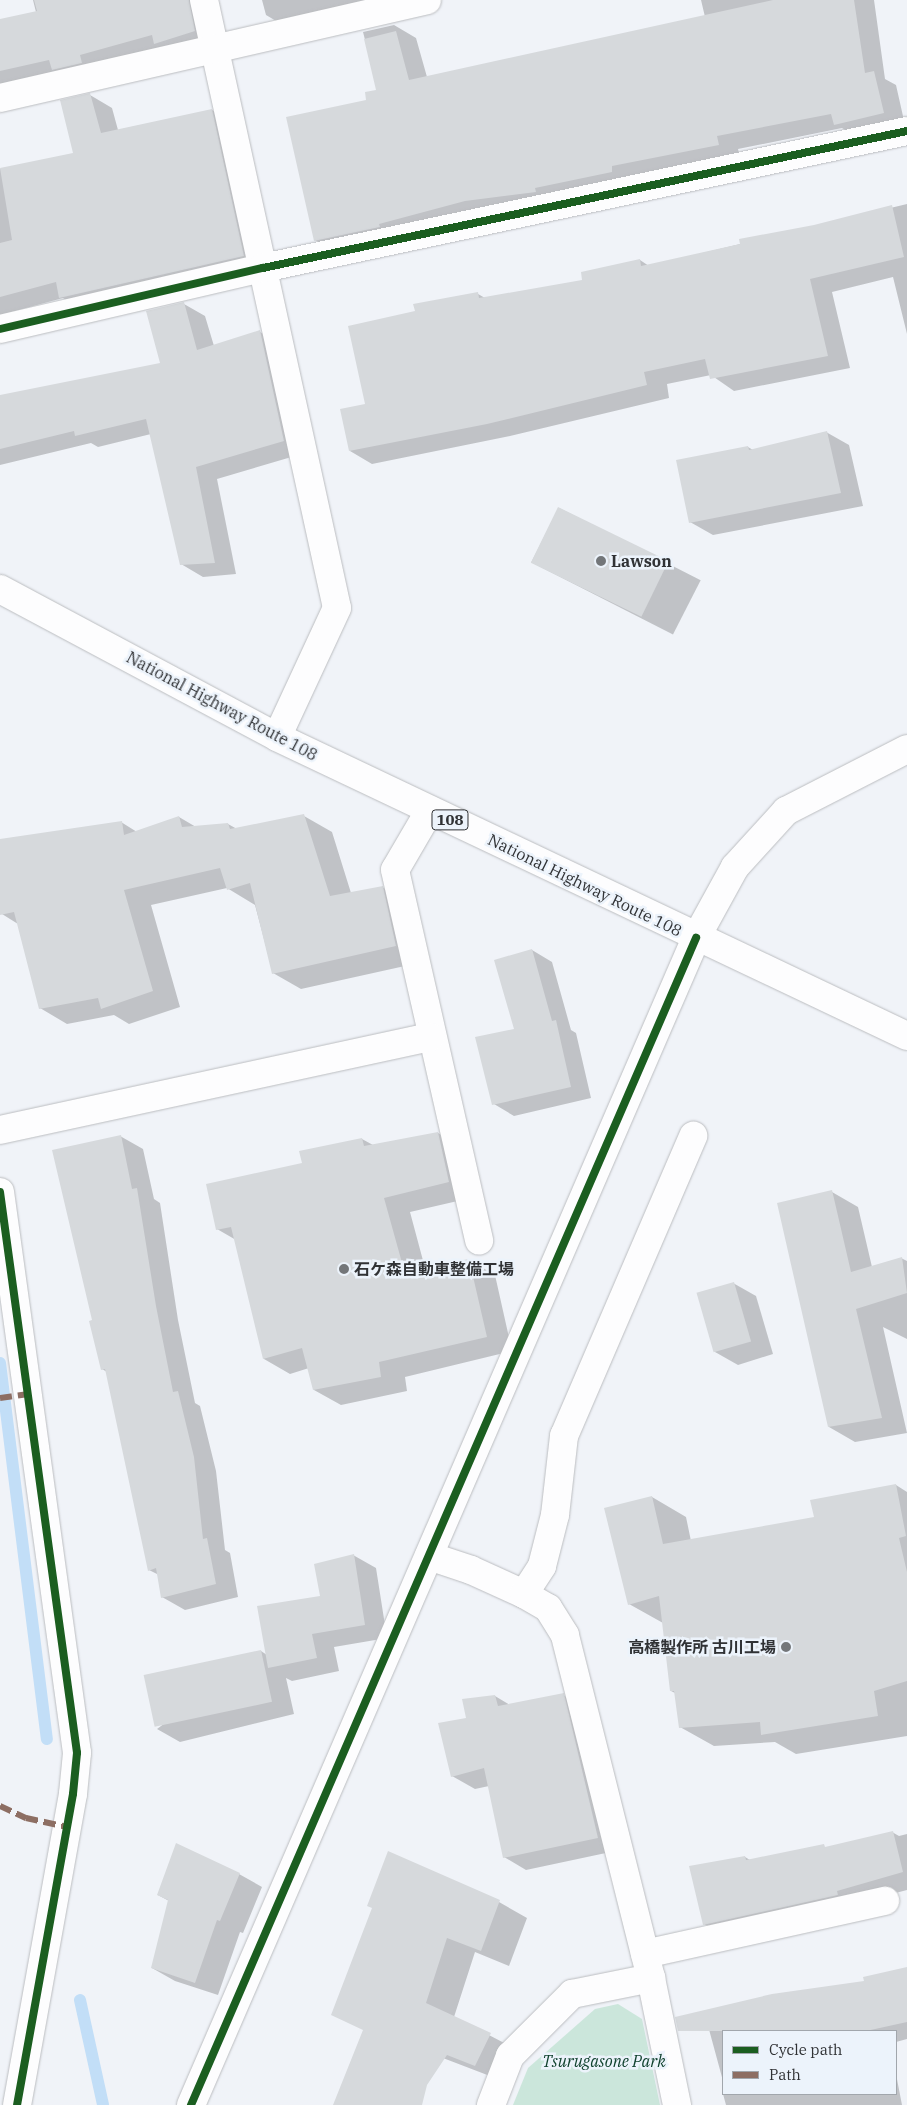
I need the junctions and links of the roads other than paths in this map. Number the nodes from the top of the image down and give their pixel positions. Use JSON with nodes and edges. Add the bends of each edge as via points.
{"nodes":[{"id":1,"x":204,"y":0,"type":"edge"},
{"id":2,"x":427,"y":0,"type":"edge"},
{"id":3,"x":214,"y":48,"type":"junction"},
{"id":4,"x":0,"y":98,"type":"edge"},
{"id":5,"x":907,"y":131,"type":"edge"},
{"id":6,"x":263,"y":268,"type":"junction"},
{"id":7,"x":0,"y":329,"type":"edge"},
{"id":8,"x":0,"y":589,"type":"edge"},
{"id":9,"x":277,"y":737,"type":"junction"},
{"id":10,"x":907,"y":749,"type":"edge"},
{"id":11,"x":430,"y":810,"type":"junction"},
{"id":12,"x":696,"y":938,"type":"junction"},
{"id":13,"x":907,"y":1036,"type":"edge"},
{"id":14,"x":430,"y":1037,"type":"junction"},
{"id":15,"x":0,"y":1130,"type":"edge"},
{"id":16,"x":692,"y":1136,"type":"dead end"},
{"id":17,"x":0,"y":1192,"type":"edge"},
{"id":18,"x":479,"y":1241,"type":"dead end"},
{"id":19,"x":429,"y":1556,"type":"junction"},
{"id":20,"x":524,"y":1594,"type":"junction"},
{"id":21,"x":885,"y":1901,"type":"dead end"},
{"id":22,"x":648,"y":1966,"type":"junction"},
{"id":23,"x":17,"y":2105,"type":"edge"},
{"id":24,"x":191,"y":2105,"type":"edge"},
{"id":25,"x":491,"y":2105,"type":"edge"},
{"id":26,"x":677,"y":2105,"type":"edge"}],
"edges":[{"from":1,"to":3,"type":"main road"},
{"from":2,"to":3,"type":"main road"},
{"from":3,"to":4,"type":"main road"},
{"from":3,"to":6,"type":"main road"},
{"from":5,"to":6,"type":"main road"},
{"from":6,"to":7,"type":"main road"},
{"from":6,"to":9,"type":"main road","via":[[337,608]]},
{"from":8,"to":9,"type":"main road","name":"National Highway Route 108","number":"108"},
{"from":9,"to":11,"type":"main road","name":"National Highway Route 108","number":"108"},
{"from":10,"to":12,"type":"main road","via":[[895,752],[786,812],[735,867]]},
{"from":11,"to":12,"type":"main road","name":"National Highway Route 108","number":"108"},
{"from":11,"to":14,"type":"main road","via":[[395,870]]},
{"from":12,"to":13,"type":"main road","name":"National Highway Route 108","number":"108"},
{"from":12,"to":19,"type":"main road"},
{"from":14,"to":15,"type":"main road"},
{"from":14,"to":18,"type":"main road"},
{"from":16,"to":20,"type":"main road","via":[[564,1436],[555,1515],[542,1566]]},
{"from":17,"to":23,"type":"main road","via":[[77,1753],[73,1794]]},
{"from":19,"to":20,"type":"main road","via":[[471,1570]]},
{"from":19,"to":24,"type":"main road"},
{"from":20,"to":22,"type":"main road","via":[[548,1608],[565,1635]]},
{"from":21,"to":22,"type":"main road"},
{"from":22,"to":25,"type":"main road","via":[[572,1994],[510,2056]]},
{"from":22,"to":26,"type":"main road"}]}
